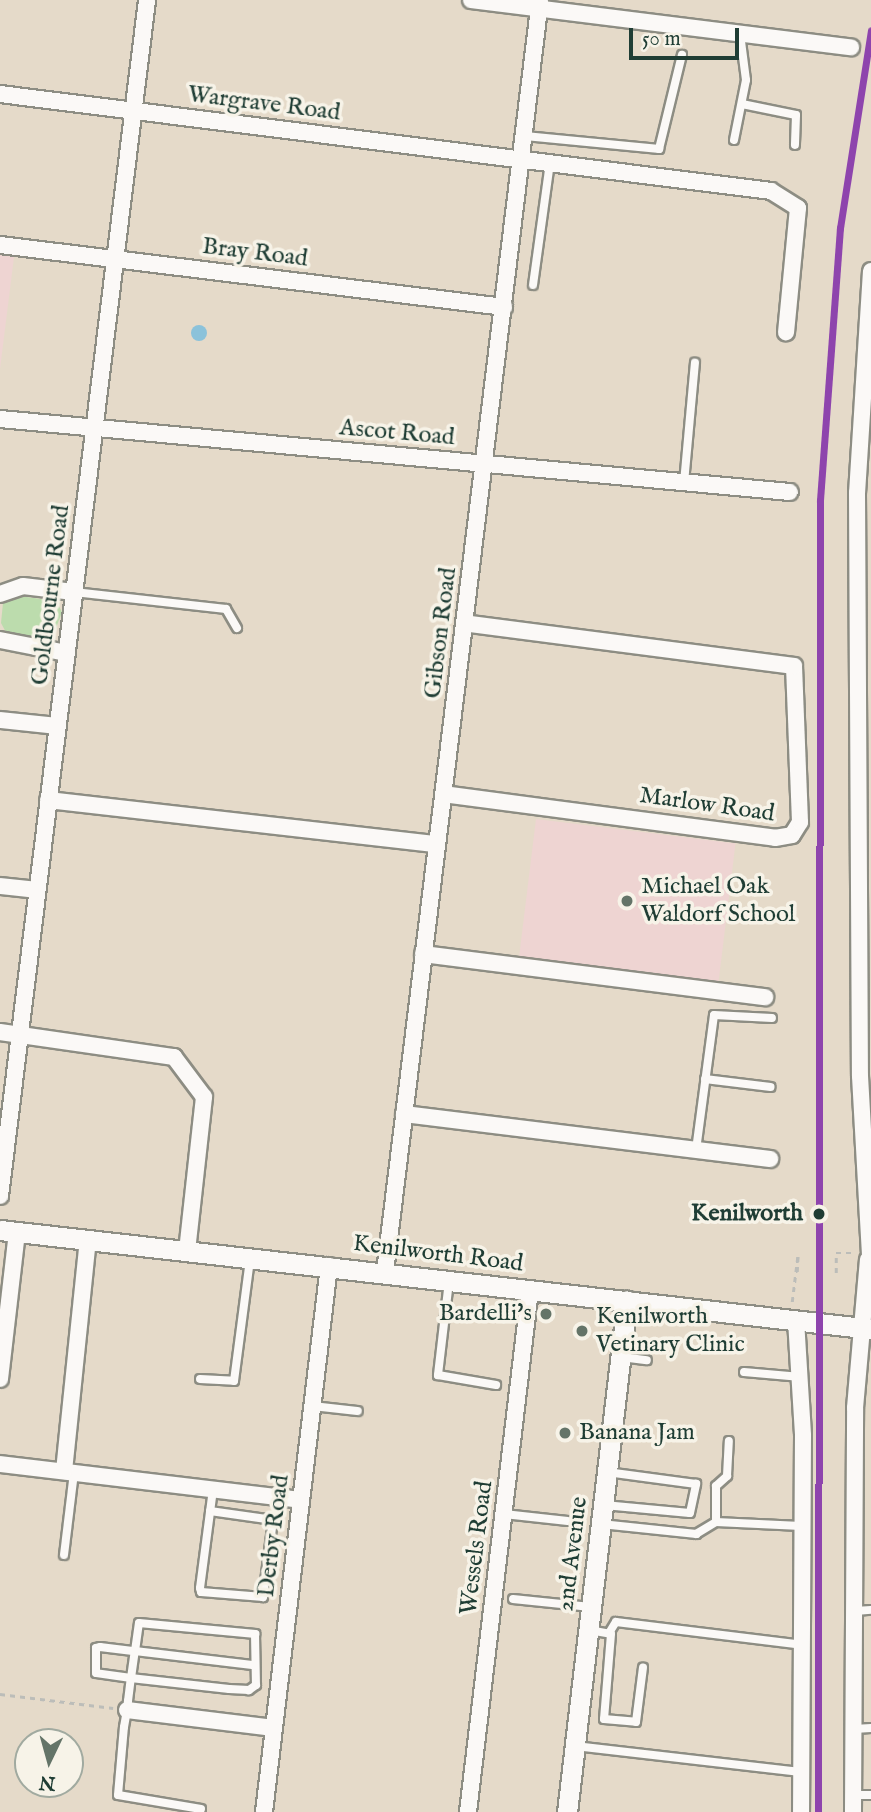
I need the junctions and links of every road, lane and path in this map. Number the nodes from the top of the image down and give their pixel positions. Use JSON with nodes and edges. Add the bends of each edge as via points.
{"nodes":[{"id":1,"x":147,"y":0,"type":"edge"},
{"id":2,"x":471,"y":0,"type":"edge"},
{"id":3,"x":539,"y":4,"type":"edge"},
{"id":4,"x":740,"y":34,"type":"junction"},
{"id":5,"x":851,"y":47,"type":"dead end"},
{"id":6,"x":682,"y":55,"type":"dead end"},
{"id":7,"x":0,"y":94,"type":"edge"},
{"id":8,"x":742,"y":104,"type":"junction"},
{"id":9,"x":134,"y":110,"type":"junction"},
{"id":10,"x":524,"y":136,"type":"junction"},
{"id":11,"x":734,"y":140,"type":"dead end"},
{"id":12,"x":795,"y":145,"type":"dead end"},
{"id":13,"x":522,"y":160,"type":"junction"},
{"id":14,"x":550,"y":163,"type":"junction"},
{"id":15,"x":0,"y":245,"type":"edge"},
{"id":16,"x":116,"y":258,"type":"junction"},
{"id":17,"x":871,"y":271,"type":"edge"},
{"id":18,"x":533,"y":285,"type":"dead end"},
{"id":19,"x":504,"y":307,"type":"junction"},
{"id":20,"x":786,"y":332,"type":"dead end"},
{"id":21,"x":695,"y":363,"type":"dead end"},
{"id":22,"x":0,"y":419,"type":"edge"},
{"id":23,"x":95,"y":427,"type":"junction"},
{"id":24,"x":485,"y":464,"type":"junction"},
{"id":25,"x":684,"y":483,"type":"junction"},
{"id":26,"x":790,"y":492,"type":"dead end"},
{"id":27,"x":864,"y":494,"type":"edge"},
{"id":28,"x":74,"y":592,"type":"junction"},
{"id":29,"x":0,"y":594,"type":"edge"},
{"id":30,"x":864,"y":620,"type":"edge"},
{"id":31,"x":465,"y":623,"type":"junction"},
{"id":32,"x":237,"y":628,"type":"dead end"},
{"id":33,"x":0,"y":640,"type":"edge"},
{"id":34,"x":66,"y":653,"type":"junction"},
{"id":35,"x":864,"y":655,"type":"edge"},
{"id":36,"x":0,"y":720,"type":"edge"},
{"id":37,"x":57,"y":726,"type":"junction"},
{"id":38,"x":443,"y":794,"type":"junction"},
{"id":39,"x":48,"y":800,"type":"junction"},
{"id":40,"x":864,"y":803,"type":"edge"},
{"id":41,"x":437,"y":844,"type":"junction"},
{"id":42,"x":0,"y":886,"type":"edge"},
{"id":43,"x":37,"y":890,"type":"junction"},
{"id":44,"x":423,"y":954,"type":"junction"},
{"id":45,"x":765,"y":997,"type":"dead end"},
{"id":46,"x":772,"y":1018,"type":"dead end"},
{"id":47,"x":0,"y":1032,"type":"edge"},
{"id":48,"x":20,"y":1034,"type":"junction"},
{"id":49,"x":865,"y":1077,"type":"edge"},
{"id":50,"x":705,"y":1079,"type":"junction"},
{"id":51,"x":771,"y":1087,"type":"dead end"},
{"id":52,"x":404,"y":1114,"type":"junction"},
{"id":53,"x":866,"y":1127,"type":"edge"},
{"id":54,"x":696,"y":1150,"type":"junction"},
{"id":55,"x":770,"y":1159,"type":"dead end"},
{"id":56,"x":0,"y":1196,"type":"edge"},
{"id":57,"x":8,"y":1231,"type":"edge"},
{"id":58,"x":88,"y":1240,"type":"junction"},
{"id":59,"x":187,"y":1251,"type":"junction"},
{"id":60,"x":866,"y":1255,"type":"edge"},
{"id":61,"x":250,"y":1258,"type":"junction"},
{"id":62,"x":329,"y":1266,"type":"junction"},
{"id":63,"x":385,"y":1272,"type":"junction"},
{"id":64,"x":797,"y":1272,"type":"dead end"},
{"id":65,"x":836,"y":1273,"type":"dead end"},
{"id":66,"x":449,"y":1280,"type":"junction"},
{"id":67,"x":530,"y":1290,"type":"junction"},
{"id":68,"x":627,"y":1301,"type":"junction"},
{"id":69,"x":794,"y":1315,"type":"junction"},
{"id":70,"x":867,"y":1329,"type":"edge"},
{"id":71,"x":621,"y":1357,"type":"junction"},
{"id":72,"x":647,"y":1360,"type":"dead end"},
{"id":73,"x":871,"y":1360,"type":"edge"},
{"id":74,"x":744,"y":1372,"type":"dead end"},
{"id":75,"x":801,"y":1377,"type":"junction"},
{"id":76,"x":0,"y":1379,"type":"edge"},
{"id":77,"x":200,"y":1379,"type":"dead end"},
{"id":78,"x":858,"y":1380,"type":"junction"},
{"id":79,"x":496,"y":1385,"type":"dead end"},
{"id":80,"x":312,"y":1406,"type":"junction"},
{"id":81,"x":358,"y":1410,"type":"dead end"},
{"id":82,"x":729,"y":1441,"type":"dead end"},
{"id":83,"x":0,"y":1464,"type":"edge"},
{"id":84,"x":69,"y":1472,"type":"junction"},
{"id":85,"x":607,"y":1472,"type":"junction"},
{"id":86,"x":213,"y":1489,"type":"junction"},
{"id":87,"x":301,"y":1500,"type":"junction"},
{"id":88,"x":210,"y":1511,"type":"junction"},
{"id":89,"x":504,"y":1514,"type":"junction"},
{"id":90,"x":602,"y":1514,"type":"junction"},
{"id":91,"x":863,"y":1517,"type":"edge"},
{"id":92,"x":568,"y":1521,"type":"dead end"},
{"id":93,"x":716,"y":1522,"type":"junction"},
{"id":94,"x":801,"y":1526,"type":"junction"},
{"id":95,"x":64,"y":1555,"type":"dead end"},
{"id":96,"x":513,"y":1599,"type":"dead end"},
{"id":97,"x":591,"y":1607,"type":"junction"},
{"id":98,"x":863,"y":1611,"type":"edge"},
{"id":99,"x":589,"y":1630,"type":"junction"},
{"id":100,"x":609,"y":1633,"type":"junction"},
{"id":101,"x":802,"y":1645,"type":"junction"},
{"id":102,"x":135,"y":1651,"type":"junction"},
{"id":103,"x":252,"y":1665,"type":"junction"},
{"id":104,"x":643,"y":1667,"type":"dead end"},
{"id":105,"x":131,"y":1678,"type":"junction"},
{"id":106,"x":0,"y":1694,"type":"edge"},
{"id":107,"x":127,"y":1710,"type":"junction"},
{"id":108,"x":274,"y":1728,"type":"junction"},
{"id":109,"x":871,"y":1728,"type":"edge"},
{"id":110,"x":854,"y":1729,"type":"junction"},
{"id":111,"x":575,"y":1746,"type":"junction"},
{"id":112,"x":801,"y":1772,"type":"junction"},
{"id":113,"x":853,"y":1795,"type":"junction"},
{"id":114,"x":871,"y":1795,"type":"edge"},
{"id":115,"x":201,"y":1809,"type":"dead end"},
{"id":116,"x":264,"y":1812,"type":"edge"},
{"id":117,"x":468,"y":1812,"type":"edge"},
{"id":118,"x":567,"y":1812,"type":"edge"},
{"id":119,"x":801,"y":1812,"type":"edge"},
{"id":120,"x":853,"y":1812,"type":"edge"}],
"edges":[{"from":1,"to":9,"type":"street","name":"Goldbourne Road"},
{"from":2,"to":3,"type":"street"},
{"from":3,"to":4,"type":"street"},
{"from":3,"to":10,"type":"street","name":"Gibson Road"},
{"from":4,"to":5,"type":"street"},
{"from":4,"to":8,"type":"lane"},
{"from":6,"to":10,"type":"lane","via":[[659,149]]},
{"from":7,"to":9,"type":"street","name":"Wargrave Road"},
{"from":8,"to":11,"type":"lane"},
{"from":8,"to":12,"type":"lane","via":[[796,115]]},
{"from":9,"to":13,"type":"street","name":"Wargrave Road"},
{"from":9,"to":16,"type":"street","name":"Goldbourne Road"},
{"from":10,"to":13,"type":"street","name":"Gibson Road"},
{"from":13,"to":14,"type":"street","name":"Wargrave Road"},
{"from":13,"to":19,"type":"street","name":"Gibson Road"},
{"from":14,"to":18,"type":"lane"},
{"from":14,"to":20,"type":"street","name":"Wargrave Road","via":[[771,191],[792,200],[798,208]]},
{"from":15,"to":16,"type":"street","name":"Bray Road"},
{"from":16,"to":19,"type":"street","name":"Bray Road"},
{"from":16,"to":23,"type":"street","name":"Goldbourne Road"},
{"from":17,"to":27,"type":"street"},
{"from":19,"to":24,"type":"street","name":"Gibson Road"},
{"from":21,"to":25,"type":"lane"},
{"from":22,"to":23,"type":"street","name":"Ascot Road"},
{"from":23,"to":24,"type":"street","name":"Ascot Road"},
{"from":23,"to":28,"type":"street","name":"Goldbourne Road"},
{"from":24,"to":25,"type":"street","name":"Ascot Road"},
{"from":24,"to":31,"type":"street","name":"Gibson Road"},
{"from":25,"to":26,"type":"street","name":"Ascot Road"},
{"from":27,"to":30,"type":"street"},
{"from":28,"to":29,"type":"street","via":[[23,586]]},
{"from":28,"to":32,"type":"lane","via":[[226,609]]},
{"from":28,"to":34,"type":"street","name":"Goldbourne Road"},
{"from":30,"to":35,"type":"street"},
{"from":31,"to":38,"type":"street","name":"Gibson Road"},
{"from":31,"to":38,"type":"street","name":"Marlow Road","via":[[794,666],[800,822],[785,839]]},
{"from":33,"to":34,"type":"street"},
{"from":34,"to":37,"type":"street","name":"Goldbourne Road"},
{"from":35,"to":40,"type":"street"},
{"from":36,"to":37,"type":"street"},
{"from":37,"to":39,"type":"street","name":"Goldbourne Road"},
{"from":38,"to":41,"type":"street","name":"Gibson Road"},
{"from":39,"to":41,"type":"street"},
{"from":39,"to":43,"type":"street","name":"Goldbourne Road"},
{"from":40,"to":49,"type":"street"},
{"from":41,"to":44,"type":"street","name":"Gibson Road"},
{"from":42,"to":43,"type":"street"},
{"from":43,"to":48,"type":"street","name":"Goldbourne Road"},
{"from":44,"to":45,"type":"street"},
{"from":44,"to":52,"type":"street","name":"Gibson Road"},
{"from":46,"to":50,"type":"lane","via":[[714,1015]]},
{"from":47,"to":48,"type":"street"},
{"from":48,"to":56,"type":"street","name":"Goldbourne Road"},
{"from":48,"to":59,"type":"street","via":[[165,1051],[201,1091]]},
{"from":49,"to":53,"type":"street"},
{"from":50,"to":51,"type":"lane"},
{"from":50,"to":54,"type":"lane"},
{"from":52,"to":54,"type":"street"},
{"from":52,"to":63,"type":"street","name":"Gibson Road"},
{"from":53,"to":60,"type":"street"},
{"from":54,"to":55,"type":"street"},
{"from":57,"to":58,"type":"street","name":"Kenilworth Road"},
{"from":57,"to":76,"type":"street"},
{"from":58,"to":59,"type":"street","name":"Kenilworth Road"},
{"from":58,"to":84,"type":"street"},
{"from":59,"to":61,"type":"street","name":"Kenilworth Road"},
{"from":60,"to":65,"type":"path","via":[[836,1253]]},
{"from":60,"to":70,"type":"street"},
{"from":61,"to":62,"type":"street","name":"Kenilworth Road"},
{"from":61,"to":77,"type":"lane","via":[[234,1381]]},
{"from":62,"to":63,"type":"street","name":"Kenilworth Road"},
{"from":62,"to":80,"type":"street","name":"Derby Road"},
{"from":63,"to":66,"type":"street","name":"Kenilworth Road"},
{"from":64,"to":69,"type":"path","via":[[796,1253]]},
{"from":66,"to":67,"type":"street","name":"Kenilworth Road"},
{"from":66,"to":79,"type":"lane","via":[[438,1375]]},
{"from":67,"to":68,"type":"street","name":"Kenilworth Road"},
{"from":67,"to":89,"type":"street","name":"Wessels Road"},
{"from":68,"to":69,"type":"street","name":"Kenilworth Road"},
{"from":68,"to":71,"type":"street","name":"2nd Avenue"},
{"from":69,"to":70,"type":"street","name":"Kenilworth Road"},
{"from":69,"to":75,"type":"street"},
{"from":70,"to":78,"type":"street"},
{"from":71,"to":72,"type":"lane"},
{"from":71,"to":85,"type":"street","name":"2nd Avenue"},
{"from":73,"to":78,"type":"street"},
{"from":74,"to":75,"type":"lane"},
{"from":75,"to":94,"type":"street"},
{"from":78,"to":91,"type":"street"},
{"from":80,"to":81,"type":"lane"},
{"from":80,"to":87,"type":"street","name":"Derby Road"},
{"from":82,"to":93,"type":"lane","via":[[727,1476],[716,1486]]},
{"from":83,"to":84,"type":"street"},
{"from":84,"to":86,"type":"street"},
{"from":84,"to":95,"type":"lane"},
{"from":85,"to":90,"type":"street","name":"2nd Avenue"},
{"from":85,"to":90,"type":"lane","via":[[695,1482],[693,1511]]},
{"from":86,"to":87,"type":"street"},
{"from":86,"to":88,"type":"lane"},
{"from":87,"to":108,"type":"street","name":"Derby Road"},
{"from":88,"to":88,"type":"lane","via":[[201,1592],[263,1597],[273,1520]]},
{"from":89,"to":92,"type":"lane"},
{"from":89,"to":117,"type":"street","name":"Wessels Road"},
{"from":90,"to":93,"type":"lane","via":[[695,1534]]},
{"from":90,"to":97,"type":"street","name":"2nd Avenue"},
{"from":91,"to":98,"type":"street"},
{"from":93,"to":94,"type":"lane"},
{"from":94,"to":101,"type":"street"},
{"from":96,"to":97,"type":"lane"},
{"from":97,"to":99,"type":"street","name":"2nd Avenue"},
{"from":98,"to":110,"type":"street"},
{"from":99,"to":100,"type":"lane"},
{"from":99,"to":111,"type":"street","name":"2nd Avenue"},
{"from":100,"to":101,"type":"lane","via":[[616,1622]]},
{"from":100,"to":104,"type":"lane","via":[[604,1719],[636,1722]]},
{"from":101,"to":112,"type":"street"},
{"from":102,"to":103,"type":"lane"},
{"from":102,"to":103,"type":"lane","via":[[142,1620],[249,1632],[256,1636]]},
{"from":102,"to":105,"type":"lane"},
{"from":102,"to":105,"type":"lane","via":[[97,1647],[93,1669]]},
{"from":103,"to":105,"type":"lane","via":[[256,1685],[249,1690]]},
{"from":105,"to":107,"type":"lane"},
{"from":106,"to":107,"type":"path"},
{"from":107,"to":108,"type":"street"},
{"from":107,"to":115,"type":"lane","via":[[119,1798]]},
{"from":108,"to":116,"type":"street","name":"Derby Road"},
{"from":109,"to":110,"type":"lane"},
{"from":110,"to":113,"type":"street"},
{"from":111,"to":112,"type":"lane"},
{"from":111,"to":118,"type":"street","name":"2nd Avenue"},
{"from":112,"to":119,"type":"street"},
{"from":113,"to":114,"type":"lane"},
{"from":113,"to":120,"type":"street"}]}
